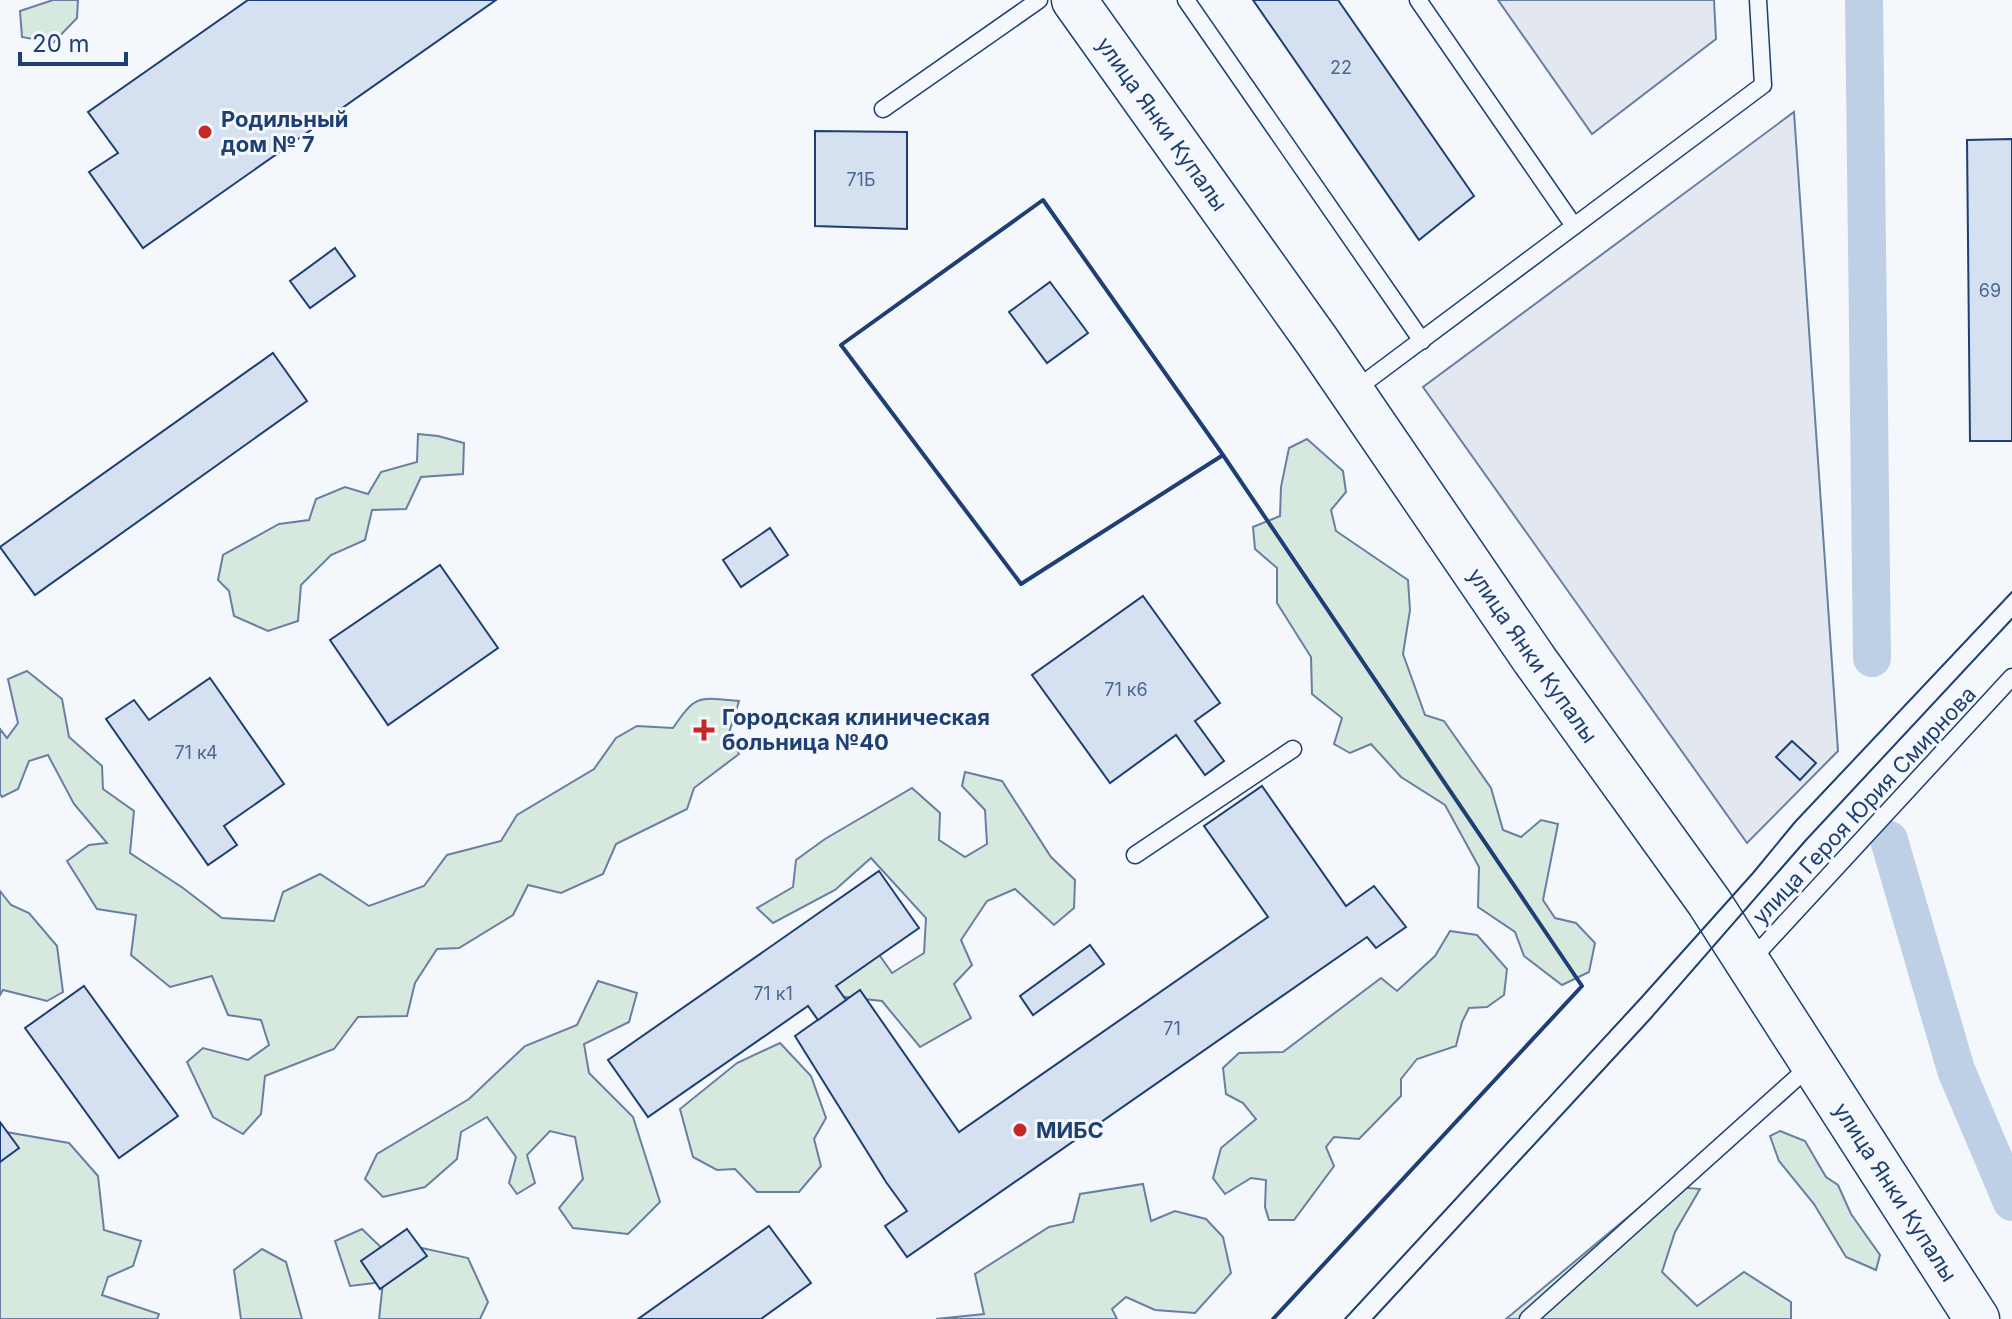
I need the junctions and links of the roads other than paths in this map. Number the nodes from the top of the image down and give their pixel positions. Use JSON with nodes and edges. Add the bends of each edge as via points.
{"nodes":[{"id":1,"x":1039,"y":0,"type":"edge"},
{"id":2,"x":1074,"y":0,"type":"edge"},
{"id":3,"x":1186,"y":0,"type":"edge"},
{"id":4,"x":1418,"y":0,"type":"edge"},
{"id":5,"x":1758,"y":0,"type":"edge"},
{"id":6,"x":883,"y":109,"type":"dead end"},
{"id":7,"x":1574,"y":226,"type":"junction"},
{"id":8,"x":1422,"y":341,"type":"junction"},
{"id":9,"x":1351,"y":393,"type":"junction"},
{"id":10,"x":2012,"y":677,"type":"edge"},
{"id":11,"x":1293,"y":749,"type":"dead end"},
{"id":12,"x":1135,"y":855,"type":"dead end"},
{"id":13,"x":1748,"y":962,"type":"junction"},
{"id":14,"x":1812,"y":1064,"type":"junction"},
{"id":15,"x":1528,"y":1319,"type":"edge"},
{"id":16,"x":1977,"y":1319,"type":"edge"}],
"edges":[{"from":1,"to":6,"type":"lane"},
{"from":2,"to":9,"type":"street","name":"улица Янки Купалы"},
{"from":3,"to":8,"type":"lane"},
{"from":4,"to":7,"type":"lane"},
{"from":5,"to":7,"type":"lane","via":[[1763,85]]},
{"from":7,"to":8,"type":"lane"},
{"from":8,"to":9,"type":"lane"},
{"from":9,"to":13,"type":"street","name":"улица Янки Купалы"},
{"from":10,"to":13,"type":"lane","name":"улица Героя Юрия Смирнова"},
{"from":11,"to":12,"type":"lane"},
{"from":13,"to":14,"type":"street","name":"улица Янки Купалы"},
{"from":14,"to":15,"type":"lane"},
{"from":14,"to":16,"type":"street","name":"улица Янки Купалы"}]}
